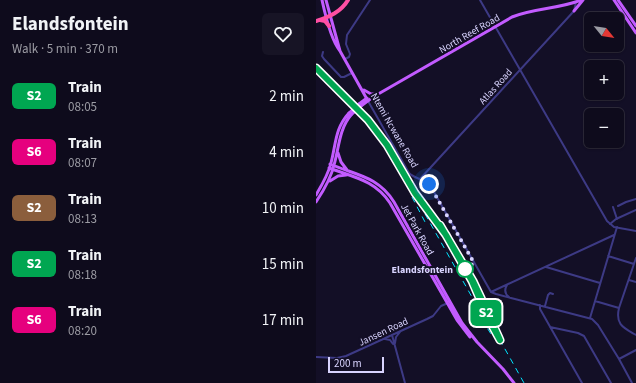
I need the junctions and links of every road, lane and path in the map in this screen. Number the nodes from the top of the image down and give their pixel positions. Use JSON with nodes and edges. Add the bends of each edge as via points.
{"nodes":[{"id":1,"x":322,"y":0,"type":"edge"},
{"id":2,"x":326,"y":0,"type":"edge"},
{"id":3,"x":348,"y":0,"type":"edge"},
{"id":4,"x":370,"y":0,"type":"edge"},
{"id":5,"x":480,"y":0,"type":"edge"},
{"id":6,"x":582,"y":0,"type":"edge"},
{"id":7,"x":614,"y":0,"type":"edge"},
{"id":8,"x":618,"y":0,"type":"edge"},
{"id":9,"x":576,"y":2,"type":"junction"},
{"id":10,"x":574,"y":11,"type":"junction"},
{"id":11,"x":328,"y":16,"type":"junction"},
{"id":12,"x":318,"y":21,"type":"edge"},
{"id":13,"x":329,"y":26,"type":"junction"},
{"id":14,"x":636,"y":26,"type":"edge"},
{"id":15,"x":495,"y":27,"type":"junction"},
{"id":16,"x":636,"y":33,"type":"edge"},
{"id":17,"x":340,"y":50,"type":"junction"},
{"id":18,"x":323,"y":52,"type":"dead end"},
{"id":19,"x":345,"y":59,"type":"junction"},
{"id":20,"x":520,"y":70,"type":"junction"},
{"id":21,"x":353,"y":72,"type":"junction"},
{"id":22,"x":362,"y":90,"type":"junction"},
{"id":23,"x":379,"y":94,"type":"junction"},
{"id":24,"x":368,"y":100,"type":"junction"},
{"id":25,"x":360,"y":104,"type":"junction"},
{"id":26,"x":350,"y":114,"type":"junction"},
{"id":27,"x":338,"y":151,"type":"junction"},
{"id":28,"x":332,"y":167,"type":"junction"},
{"id":29,"x":349,"y":173,"type":"junction"},
{"id":30,"x":420,"y":179,"type":"junction"},
{"id":31,"x":328,"y":183,"type":"junction"},
{"id":32,"x":316,"y":195,"type":"edge"},
{"id":33,"x":636,"y":199,"type":"edge"},
{"id":34,"x":316,"y":202,"type":"edge"},
{"id":35,"x":618,"y":206,"type":"dead end"},
{"id":36,"x":613,"y":207,"type":"dead end"},
{"id":37,"x":636,"y":210,"type":"edge"},
{"id":38,"x":617,"y":218,"type":"junction"},
{"id":39,"x":610,"y":224,"type":"junction"},
{"id":40,"x":617,"y":228,"type":"junction"},
{"id":41,"x":636,"y":231,"type":"edge"},
{"id":42,"x":614,"y":235,"type":"junction"},
{"id":43,"x":608,"y":256,"type":"junction"},
{"id":44,"x":636,"y":258,"type":"edge"},
{"id":45,"x":634,"y":264,"type":"junction"},
{"id":46,"x":546,"y":267,"type":"junction"},
{"id":47,"x":628,"y":280,"type":"junction"},
{"id":48,"x":636,"y":282,"type":"edge"},
{"id":49,"x":600,"y":283,"type":"junction"},
{"id":50,"x":508,"y":284,"type":"junction"},
{"id":51,"x":491,"y":292,"type":"junction"},
{"id":52,"x":553,"y":294,"type":"dead end"},
{"id":53,"x":511,"y":298,"type":"junction"},
{"id":54,"x":595,"y":302,"type":"junction"},
{"id":55,"x":448,"y":303,"type":"junction"},
{"id":56,"x":540,"y":305,"type":"junction"},
{"id":57,"x":545,"y":306,"type":"junction"},
{"id":58,"x":619,"y":308,"type":"junction"},
{"id":59,"x":590,"y":318,"type":"junction"},
{"id":60,"x":550,"y":327,"type":"junction"},
{"id":61,"x":400,"y":332,"type":"junction"},
{"id":62,"x":391,"y":335,"type":"junction"},
{"id":63,"x":636,"y":335,"type":"edge"},
{"id":64,"x":384,"y":339,"type":"junction"},
{"id":65,"x":394,"y":344,"type":"junction"},
{"id":66,"x":636,"y":351,"type":"edge"},
{"id":67,"x":316,"y":358,"type":"edge"},
{"id":68,"x":619,"y":359,"type":"junction"},
{"id":69,"x":405,"y":383,"type":"edge"},
{"id":70,"x":513,"y":383,"type":"edge"},
{"id":71,"x":582,"y":383,"type":"edge"},
{"id":72,"x":611,"y":383,"type":"edge"},
{"id":73,"x":632,"y":383,"type":"edge"}],
"edges":[{"from":1,"to":11,"type":"main road","name":"Ntemi Ncwane Road"},
{"from":2,"to":11,"type":"main road","name":"Ntemi Ncwane Road"},
{"from":3,"to":11,"type":"highway","via":[[342,8]]},
{"from":4,"to":19,"type":"street","via":[[347,35],[346,44],[350,54]]},
{"from":5,"to":15,"type":"street"},
{"from":6,"to":9,"type":"main road","name":"North Reef Road"},
{"from":6,"to":10,"type":"main road"},
{"from":7,"to":16,"type":"main road"},
{"from":8,"to":14,"type":"main road"},
{"from":9,"to":10,"type":"street","name":"Atlas Road"},
{"from":9,"to":15,"type":"main road","name":"North Reef Road","via":[[521,14]]},
{"from":10,"to":20,"type":"street","name":"Atlas Road"},
{"from":11,"to":12,"type":"highway"},
{"from":11,"to":13,"type":"main road","name":"Ntemi Ncwane Road"},
{"from":11,"to":17,"type":"main road","name":"Ntemi Ncwane Road"},
{"from":12,"to":13,"type":"highway","via":[[325,21]]},
{"from":13,"to":17,"type":"main road","name":"Ntemi Ncwane Road"},
{"from":15,"to":20,"type":"street"},
{"from":15,"to":23,"type":"main road","name":"North Reef Road"},
{"from":17,"to":19,"type":"main road","name":"Ntemi Ncwane Road"},
{"from":18,"to":21,"type":"street","via":[[324,59],[341,77]]},
{"from":19,"to":21,"type":"main road","name":"Ntemi Ncwane Road"},
{"from":20,"to":30,"type":"street","name":"Atlas Road"},
{"from":20,"to":39,"type":"street"},
{"from":21,"to":22,"type":"main road","name":"Ntemi Ncwane Road"},
{"from":22,"to":23,"type":"main road"},
{"from":22,"to":24,"type":"main road","name":"Ntemi Ncwane Road"},
{"from":22,"to":25,"type":"main road"},
{"from":23,"to":24,"type":"main road","name":"North Reef Road"},
{"from":24,"to":25,"type":"main road","name":"North Reef Road"},
{"from":24,"to":30,"type":"street","name":"Ntemi Ncwane Road","via":[[408,172]]},
{"from":25,"to":26,"type":"main road","name":"North Reef Road","bridge":true},
{"from":26,"to":27,"type":"main road","name":"North Reef Road","via":[[343,126]]},
{"from":26,"to":28,"type":"main road","name":"North Reef Road","via":[[339,128]]},
{"from":27,"to":28,"type":"main road","name":"North Reef Road"},
{"from":27,"to":29,"type":"main road","via":[[341,162]]},
{"from":28,"to":29,"type":"main road","name":"Jet Park Road"},
{"from":28,"to":31,"type":"main road"},
{"from":28,"to":32,"type":"main road"},
{"from":29,"to":31,"type":"main road","via":[[333,178]]},
{"from":29,"to":55,"type":"main road","name":"Jet Park Road","via":[[375,182],[390,195]]},
{"from":30,"to":51,"type":"street","name":"Ntemi Ncwane Road","via":[[431,186]]},
{"from":31,"to":34,"type":"main road"},
{"from":33,"to":35,"type":"street"},
{"from":36,"to":38,"type":"street"},
{"from":37,"to":38,"type":"street"},
{"from":38,"to":39,"type":"street"},
{"from":39,"to":40,"type":"street"},
{"from":40,"to":41,"type":"street"},
{"from":40,"to":42,"type":"street"},
{"from":42,"to":43,"type":"street"},
{"from":42,"to":46,"type":"street"},
{"from":43,"to":45,"type":"street"},
{"from":43,"to":49,"type":"street"},
{"from":44,"to":45,"type":"street"},
{"from":45,"to":47,"type":"street"},
{"from":46,"to":49,"type":"street"},
{"from":46,"to":50,"type":"street"},
{"from":47,"to":48,"type":"street"},
{"from":47,"to":58,"type":"street"},
{"from":49,"to":54,"type":"street"},
{"from":50,"to":51,"type":"street"},
{"from":50,"to":53,"type":"street","via":[[505,291]]},
{"from":51,"to":53,"type":"street"},
{"from":52,"to":57,"type":"street","via":[[548,295]]},
{"from":53,"to":56,"type":"street"},
{"from":54,"to":58,"type":"street"},
{"from":54,"to":59,"type":"street"},
{"from":55,"to":61,"type":"street","name":"Jansen Road","via":[[441,306],[433,316]]},
{"from":55,"to":70,"type":"main road","name":"Jet Park Road","via":[[464,326]]},
{"from":56,"to":57,"type":"street"},
{"from":56,"to":60,"type":"street"},
{"from":57,"to":59,"type":"street"},
{"from":58,"to":63,"type":"street","via":[[620,323]]},
{"from":59,"to":68,"type":"street","via":[[598,325]]},
{"from":60,"to":71,"type":"street"},
{"from":60,"to":72,"type":"street","via":[[584,336]]},
{"from":61,"to":62,"type":"street","name":"Jansen Road"},
{"from":61,"to":65,"type":"street"},
{"from":62,"to":64,"type":"street","name":"Jansen Road"},
{"from":62,"to":65,"type":"street"},
{"from":64,"to":65,"type":"street"},
{"from":64,"to":67,"type":"street","name":"Jansen Road","via":[[352,354]]},
{"from":65,"to":69,"type":"street"},
{"from":66,"to":68,"type":"street"},
{"from":68,"to":73,"type":"street"}]}
